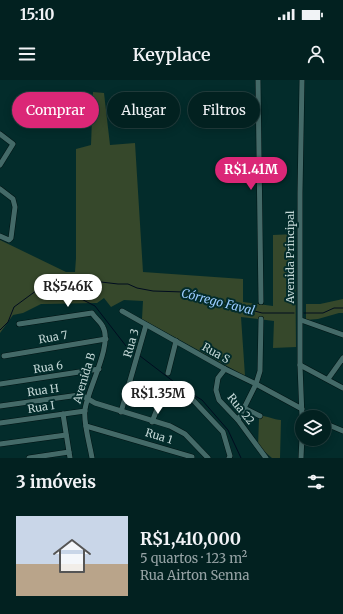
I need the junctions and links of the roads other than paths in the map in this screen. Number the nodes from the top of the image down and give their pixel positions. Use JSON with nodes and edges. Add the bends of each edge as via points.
{"nodes":[{"id":1,"x":258,"y":80,"type":"edge"},
{"id":2,"x":302,"y":80,"type":"edge"},
{"id":3,"x":0,"y":134,"type":"edge"},
{"id":4,"x":0,"y":165,"type":"edge"},
{"id":5,"x":0,"y":189,"type":"edge"},
{"id":6,"x":0,"y":236,"type":"edge"},
{"id":7,"x":261,"y":302,"type":"dead end"},
{"id":8,"x":122,"y":311,"type":"dead end"},
{"id":9,"x":261,"y":319,"type":"dead end"},
{"id":10,"x":301,"y":320,"type":"junction"},
{"id":11,"x":19,"y":324,"type":"dead end"},
{"id":12,"x":146,"y":325,"type":"junction"},
{"id":13,"x":343,"y":335,"type":"edge"},
{"id":14,"x":106,"y":338,"type":"junction"},
{"id":15,"x":176,"y":342,"type":"junction"},
{"id":16,"x":4,"y":356,"type":"dead end"},
{"id":17,"x":343,"y":358,"type":"edge"},
{"id":18,"x":300,"y":365,"type":"junction"},
{"id":19,"x":99,"y":369,"type":"junction"},
{"id":20,"x":225,"y":369,"type":"junction"},
{"id":21,"x":168,"y":373,"type":"dead end"},
{"id":22,"x":328,"y":378,"type":"junction"},
{"id":23,"x":0,"y":384,"type":"edge"},
{"id":24,"x":256,"y":384,"type":"junction"},
{"id":25,"x":343,"y":388,"type":"edge"},
{"id":26,"x":87,"y":399,"type":"junction"},
{"id":27,"x":0,"y":406,"type":"edge"},
{"id":28,"x":244,"y":408,"type":"junction"},
{"id":29,"x":296,"y":410,"type":"edge"},
{"id":30,"x":304,"y":410,"type":"edge"},
{"id":31,"x":85,"y":411,"type":"junction"},
{"id":32,"x":121,"y":412,"type":"junction"},
{"id":33,"x":63,"y":414,"type":"junction"},
{"id":34,"x":260,"y":416,"type":"dead end"},
{"id":35,"x":238,"y":420,"type":"junction"},
{"id":36,"x":152,"y":422,"type":"junction"},
{"id":37,"x":0,"y":423,"type":"edge"},
{"id":38,"x":86,"y":426,"type":"junction"},
{"id":39,"x":331,"y":426,"type":"edge"},
{"id":40,"x":343,"y":430,"type":"edge"},
{"id":41,"x":66,"y":435,"type":"junction"},
{"id":42,"x":0,"y":444,"type":"edge"},
{"id":43,"x":302,"y":446,"type":"edge"},
{"id":44,"x":199,"y":447,"type":"junction"},
{"id":45,"x":70,"y":455,"type":"edge"},
{"id":46,"x":192,"y":457,"type":"edge"},
{"id":47,"x":29,"y":458,"type":"edge"},
{"id":48,"x":92,"y":458,"type":"edge"},
{"id":49,"x":208,"y":458,"type":"edge"},
{"id":50,"x":229,"y":458,"type":"edge"},
{"id":51,"x":266,"y":458,"type":"edge"},
{"id":52,"x":301,"y":458,"type":"edge"}],
"edges":[{"from":1,"to":7,"type":"street"},
{"from":2,"to":10,"type":"street","name":"Avenida Principal"},
{"from":3,"to":4,"type":"street","via":[[13,144]]},
{"from":5,"to":6,"type":"street","via":[[13,198],[14,206],[10,239]]},
{"from":8,"to":12,"type":"street","name":"Rua S"},
{"from":9,"to":24,"type":"street","via":[[260,371]]},
{"from":10,"to":13,"type":"street"},
{"from":10,"to":18,"type":"street","name":"Avenida Principal"},
{"from":11,"to":14,"type":"street","name":"Avenida B","via":[[92,313],[104,328]]},
{"from":12,"to":15,"type":"street","name":"Rua S"},
{"from":12,"to":32,"type":"street","name":"Rua 3"},
{"from":14,"to":16,"type":"street","name":"Rua 7"},
{"from":14,"to":19,"type":"street","name":"Avenida B"},
{"from":15,"to":20,"type":"street","name":"Rua S"},
{"from":15,"to":21,"type":"street"},
{"from":17,"to":22,"type":"street"},
{"from":18,"to":22,"type":"street"},
{"from":18,"to":30,"type":"street","name":"Avenida Principal"},
{"from":19,"to":23,"type":"street","name":"Rua 6"},
{"from":19,"to":26,"type":"street","name":"Avenida B"},
{"from":20,"to":24,"type":"street","name":"Rua S"},
{"from":20,"to":35,"type":"street","name":"Rua 22","via":[[218,378],[216,390],[219,400]]},
{"from":22,"to":25,"type":"street"},
{"from":24,"to":28,"type":"street"},
{"from":24,"to":29,"type":"street","name":"Rua S"},
{"from":26,"to":27,"type":"street","name":"Rua H","via":[[79,395]]},
{"from":26,"to":31,"type":"street","name":"Avenida B"},
{"from":26,"to":32,"type":"street","name":"Rua H"},
{"from":28,"to":34,"type":"street"},
{"from":28,"to":35,"type":"street"},
{"from":31,"to":33,"type":"street","name":"Rua I"},
{"from":31,"to":38,"type":"street","name":"Avenida B"},
{"from":32,"to":36,"type":"street","name":"Rua H"},
{"from":33,"to":37,"type":"street","name":"Rua I"},
{"from":33,"to":41,"type":"street"},
{"from":35,"to":51,"type":"street","name":"Rua 22"},
{"from":36,"to":44,"type":"street","name":"Rua H","via":[[170,426],[185,434]]},
{"from":36,"to":50,"type":"street","via":[[166,386],[193,400],[223,432]]},
{"from":38,"to":46,"type":"street","name":"Rua 1"},
{"from":38,"to":48,"type":"street","name":"Avenida B"},
{"from":39,"to":40,"type":"street"},
{"from":41,"to":42,"type":"street"},
{"from":41,"to":45,"type":"street"},
{"from":43,"to":52,"type":"street"},
{"from":44,"to":46,"type":"street","name":"Rua 1"},
{"from":44,"to":49,"type":"street","name":"Rua H"},
{"from":45,"to":47,"type":"street"}]}
